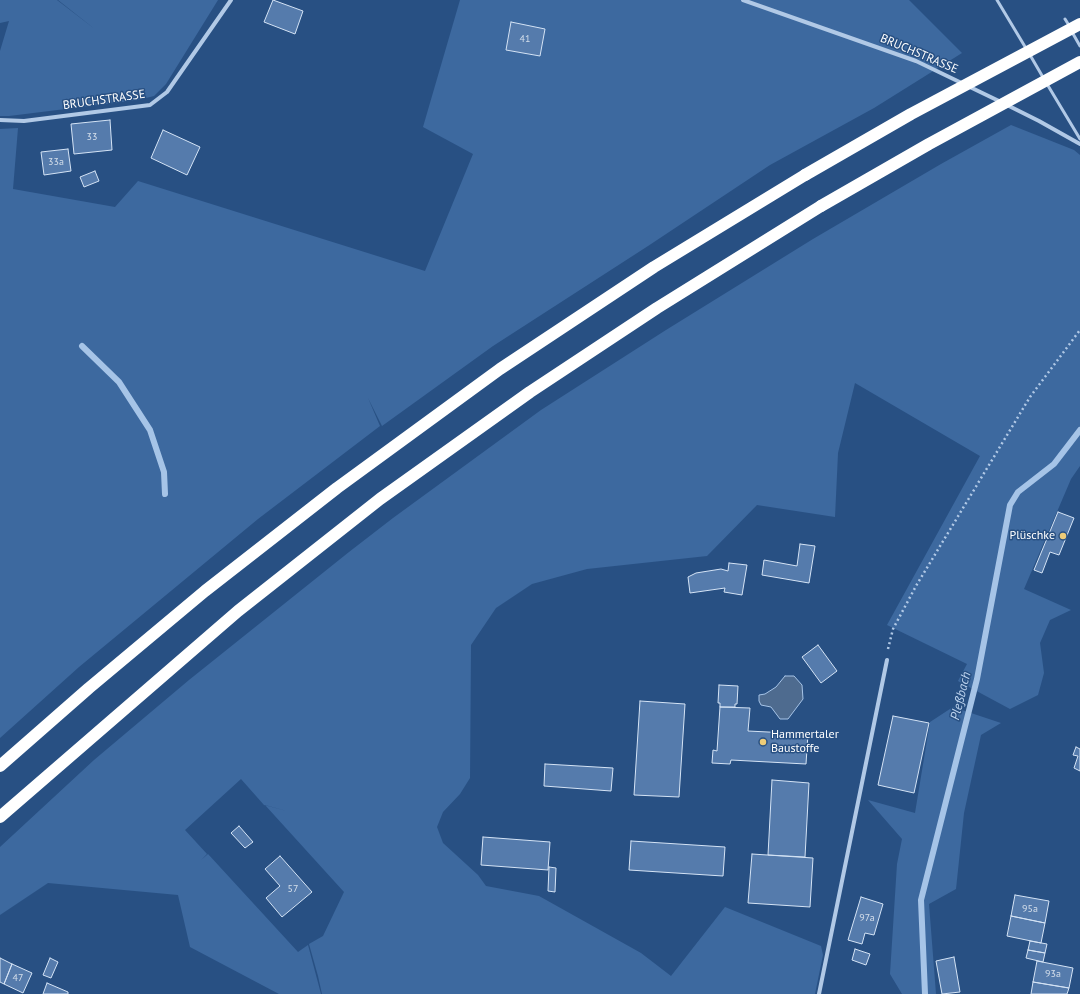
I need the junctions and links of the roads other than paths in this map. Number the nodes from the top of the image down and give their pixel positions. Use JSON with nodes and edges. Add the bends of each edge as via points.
{"nodes":[{"id":1,"x":231,"y":0,"type":"edge"},
{"id":2,"x":743,"y":0,"type":"edge"},
{"id":3,"x":997,"y":0,"type":"edge"},
{"id":4,"x":1065,"y":18,"type":"dead end"},
{"id":5,"x":1080,"y":24,"type":"edge"},
{"id":6,"x":1080,"y":46,"type":"edge"},
{"id":7,"x":1080,"y":62,"type":"edge"},
{"id":8,"x":0,"y":120,"type":"edge"},
{"id":9,"x":1080,"y":138,"type":"edge"},
{"id":10,"x":1080,"y":144,"type":"edge"},
{"id":11,"x":887,"y":660,"type":"road end"},
{"id":12,"x":0,"y":766,"type":"edge"},
{"id":13,"x":0,"y":817,"type":"edge"},
{"id":14,"x":819,"y":994,"type":"edge"}],
"edges":[{"from":1,"to":8,"type":"street","name":"BRUCHSTRASSE","via":[[167,92],[150,105],[24,121]]},
{"from":2,"to":10,"type":"street","name":"BRUCHSTRASSE","via":[[916,61],[1039,121]]},
{"from":3,"to":9,"type":"lane"},
{"from":4,"to":6,"type":"lane"},
{"from":5,"to":12,"type":"highway","bridge":true,"via":[[918,110],[805,175],[654,267],[500,369],[343,484],[205,591]]},
{"from":7,"to":13,"type":"highway","bridge":true,"via":[[821,206],[657,308],[530,392],[380,499],[238,611]]},
{"from":11,"to":14,"type":"street"}]}
